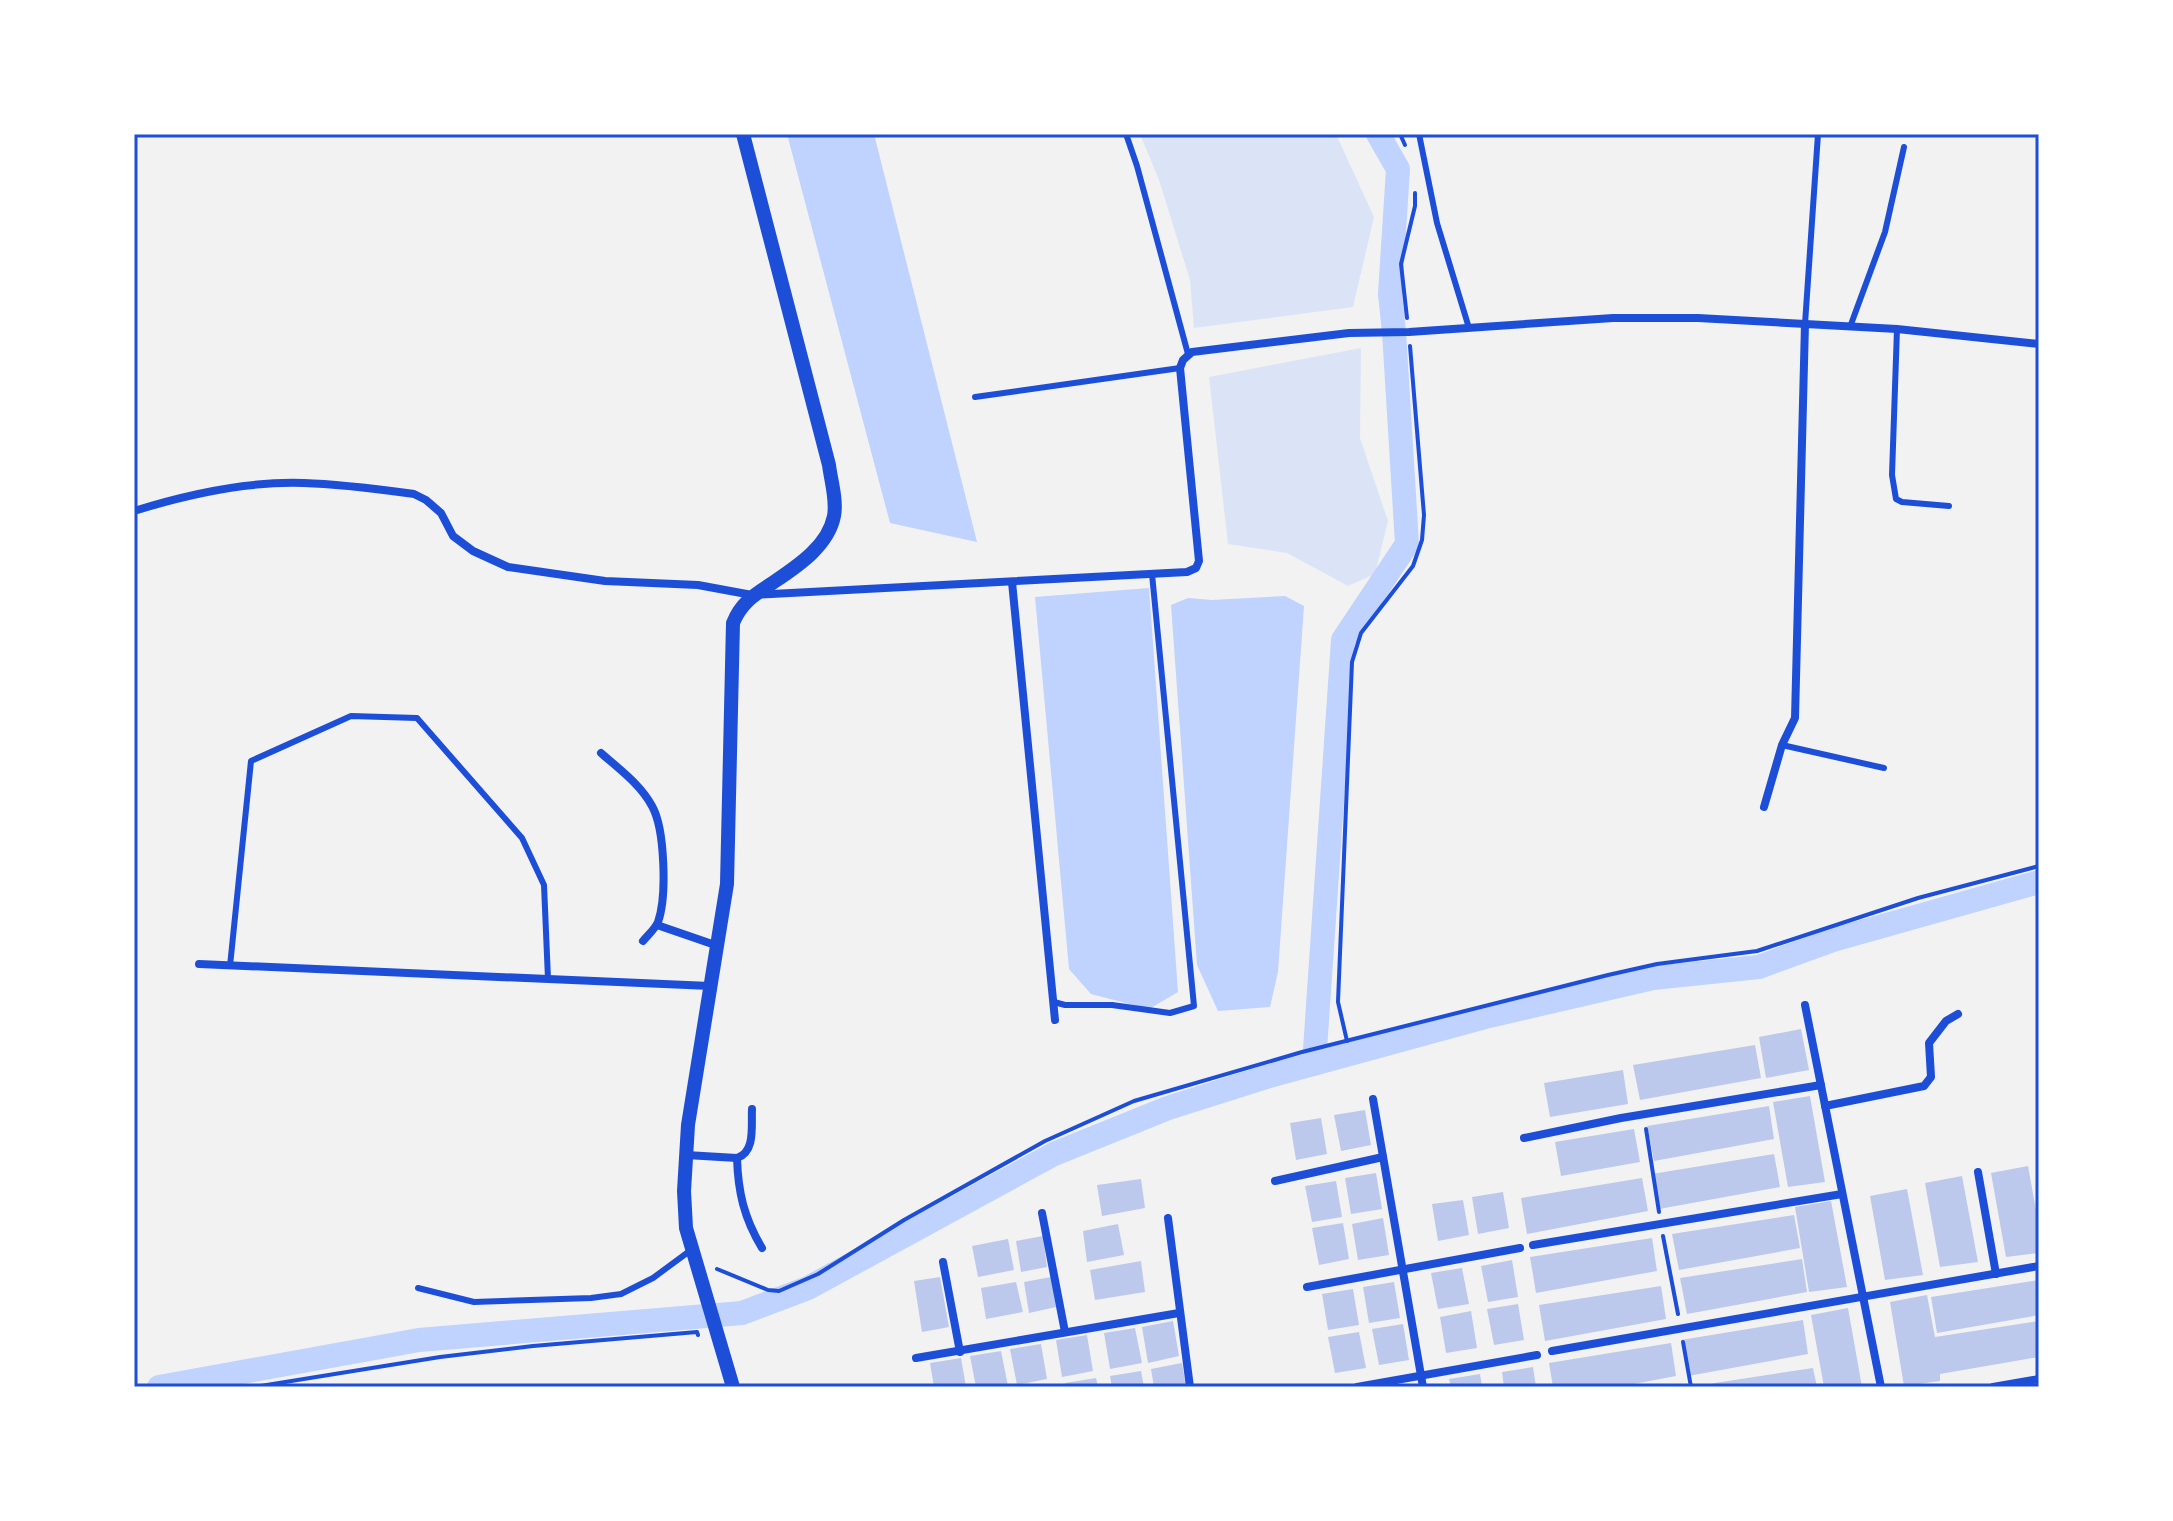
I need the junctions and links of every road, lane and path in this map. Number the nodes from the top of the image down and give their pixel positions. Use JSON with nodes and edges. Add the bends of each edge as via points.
{"nodes":[{"id":1,"x":743,"y":134,"type":"edge"},
{"id":2,"x":1126,"y":134,"type":"edge"},
{"id":3,"x":1400,"y":134,"type":"edge"},
{"id":4,"x":1419,"y":134,"type":"edge"},
{"id":5,"x":1818,"y":134,"type":"edge"},
{"id":6,"x":1904,"y":147,"type":"dead end"},
{"id":7,"x":1408,"y":153,"type":"dead end"},
{"id":8,"x":1415,"y":185,"type":"dead end"},
{"id":9,"x":1805,"y":324,"type":"junction"},
{"id":10,"x":1850,"y":327,"type":"junction"},
{"id":11,"x":1469,"y":328,"type":"junction"},
{"id":12,"x":1897,"y":329,"type":"junction"},
{"id":13,"x":1404,"y":332,"type":"junction"},
{"id":14,"x":2039,"y":344,"type":"edge"},
{"id":15,"x":1188,"y":354,"type":"junction"},
{"id":16,"x":1180,"y":368,"type":"junction"},
{"id":17,"x":975,"y":397,"type":"dead end"},
{"id":18,"x":1949,"y":506,"type":"dead end"},
{"id":19,"x":134,"y":511,"type":"edge"},
{"id":20,"x":1152,"y":574,"type":"junction"},
{"id":21,"x":1012,"y":582,"type":"junction"},
{"id":22,"x":752,"y":595,"type":"junction"},
{"id":23,"x":1782,"y":745,"type":"junction"},
{"id":24,"x":601,"y":753,"type":"dead end"},
{"id":25,"x":1884,"y":768,"type":"dead end"},
{"id":26,"x":1764,"y":807,"type":"dead end"},
{"id":27,"x":2039,"y":866,"type":"edge"},
{"id":28,"x":657,"y":925,"type":"junction"},
{"id":29,"x":643,"y":941,"type":"dead end"},
{"id":30,"x":718,"y":941,"type":"junction"},
{"id":31,"x":199,"y":964,"type":"dead end"},
{"id":32,"x":230,"y":966,"type":"junction"},
{"id":33,"x":548,"y":979,"type":"junction"},
{"id":34,"x":710,"y":986,"type":"junction"},
{"id":35,"x":1054,"y":1002,"type":"junction"},
{"id":36,"x":1805,"y":1005,"type":"dead end"},
{"id":37,"x":1958,"y":1014,"type":"dead end"},
{"id":38,"x":1055,"y":1020,"type":"dead end"},
{"id":39,"x":1347,"y":1041,"type":"junction"},
{"id":40,"x":1821,"y":1085,"type":"junction"},
{"id":41,"x":1373,"y":1099,"type":"dead end"},
{"id":42,"x":1825,"y":1106,"type":"junction"},
{"id":43,"x":752,"y":1109,"type":"dead end"},
{"id":44,"x":1643,"y":1115,"type":"junction"},
{"id":45,"x":1524,"y":1138,"type":"dead end"},
{"id":46,"x":686,"y":1155,"type":"junction"},
{"id":47,"x":1383,"y":1157,"type":"junction"},
{"id":48,"x":737,"y":1158,"type":"junction"},
{"id":49,"x":1978,"y":1172,"type":"dead end"},
{"id":50,"x":1275,"y":1181,"type":"dead end"},
{"id":51,"x":1842,"y":1194,"type":"junction"},
{"id":52,"x":1042,"y":1213,"type":"dead end"},
{"id":53,"x":1168,"y":1218,"type":"dead end"},
{"id":54,"x":1661,"y":1225,"type":"junction"},
{"id":55,"x":1533,"y":1245,"type":"dead end"},
{"id":56,"x":762,"y":1248,"type":"dead end"},
{"id":57,"x":1520,"y":1248,"type":"dead end"},
{"id":58,"x":694,"y":1254,"type":"junction"},
{"id":59,"x":943,"y":1262,"type":"dead end"},
{"id":60,"x":2039,"y":1266,"type":"edge"},
{"id":61,"x":1402,"y":1269,"type":"junction"},
{"id":62,"x":1996,"y":1274,"type":"junction"},
{"id":63,"x":1307,"y":1287,"type":"dead end"},
{"id":64,"x":418,"y":1288,"type":"dead end"},
{"id":65,"x":1863,"y":1298,"type":"junction"},
{"id":66,"x":1179,"y":1313,"type":"junction"},
{"id":67,"x":1681,"y":1329,"type":"junction"},
{"id":68,"x":1065,"y":1332,"type":"junction"},
{"id":69,"x":700,"y":1341,"type":"dead end"},
{"id":70,"x":1552,"y":1351,"type":"dead end"},
{"id":71,"x":960,"y":1352,"type":"junction"},
{"id":72,"x":1537,"y":1355,"type":"dead end"},
{"id":73,"x":916,"y":1358,"type":"dead end"},
{"id":74,"x":1421,"y":1376,"type":"junction"},
{"id":75,"x":2039,"y":1379,"type":"edge"},
{"id":76,"x":254,"y":1387,"type":"edge"},
{"id":77,"x":733,"y":1387,"type":"edge"},
{"id":78,"x":1190,"y":1387,"type":"edge"},
{"id":79,"x":1357,"y":1387,"type":"edge"},
{"id":80,"x":1423,"y":1387,"type":"edge"},
{"id":81,"x":1691,"y":1387,"type":"edge"},
{"id":82,"x":1881,"y":1387,"type":"edge"},
{"id":83,"x":1993,"y":1387,"type":"edge"}],
"edges":[{"from":1,"to":22,"type":"street","via":[[829,465],[835,514],[821,544],[802,563]]},
{"from":2,"to":15,"type":"lane"},
{"from":3,"to":7,"type":"path"},
{"from":4,"to":11,"type":"lane","via":[[1437,223]]},
{"from":5,"to":9,"type":"lane"},
{"from":6,"to":10,"type":"lane","via":[[1885,232]]},
{"from":8,"to":13,"type":"path","via":[[1401,264]]},
{"from":9,"to":10,"type":"street"},
{"from":9,"to":11,"type":"street","via":[[1613,318]]},
{"from":9,"to":23,"type":"street","via":[[1795,718]]},
{"from":10,"to":12,"type":"street"},
{"from":11,"to":13,"type":"street"},
{"from":12,"to":14,"type":"street"},
{"from":12,"to":18,"type":"lane","via":[[1893,489],[1902,502]]},
{"from":13,"to":15,"type":"street","via":[[1349,333]]},
{"from":13,"to":39,"type":"path","via":[[1424,515],[1422,540],[1413,566],[1361,633],[1352,662],[1338,1002]]},
{"from":15,"to":16,"type":"street"},
{"from":16,"to":17,"type":"lane"},
{"from":16,"to":20,"type":"street","via":[[1199,561],[1187,572]]},
{"from":19,"to":22,"type":"street","via":[[179,497],[254,485],[301,483],[401,492],[426,500],[441,513],[453,536],[508,567]]},
{"from":20,"to":21,"type":"street"},
{"from":20,"to":35,"type":"lane","via":[[1194,1006],[1170,1013]]},
{"from":21,"to":22,"type":"street"},
{"from":21,"to":35,"type":"street"},
{"from":22,"to":30,"type":"street","via":[[733,623],[727,884]]},
{"from":23,"to":25,"type":"lane"},
{"from":23,"to":26,"type":"street"},
{"from":24,"to":28,"type":"street","via":[[636,784],[656,815],[664,901]]},
{"from":27,"to":39,"type":"path","via":[[1918,898],[1757,951],[1657,964]]},
{"from":28,"to":29,"type":"street"},
{"from":28,"to":30,"type":"street"},
{"from":30,"to":34,"type":"street"},
{"from":31,"to":32,"type":"street"},
{"from":32,"to":33,"type":"street"},
{"from":32,"to":33,"type":"lane","via":[[251,761],[351,716],[417,718],[522,838],[544,885]]},
{"from":33,"to":34,"type":"street"},
{"from":34,"to":46,"type":"street"},
{"from":35,"to":38,"type":"street"},
{"from":36,"to":40,"type":"street"},
{"from":37,"to":42,"type":"street","via":[[1929,1043],[1931,1077],[1924,1086]]},
{"from":39,"to":58,"type":"path","via":[[1173,1088],[1088,1120],[971,1180],[818,1274],[779,1291]]},
{"from":40,"to":42,"type":"street"},
{"from":40,"to":44,"type":"street"},
{"from":41,"to":47,"type":"street"},
{"from":42,"to":51,"type":"street"},
{"from":43,"to":48,"type":"street","via":[[750,1149]]},
{"from":44,"to":45,"type":"street"},
{"from":44,"to":54,"type":"path"},
{"from":46,"to":48,"type":"street"},
{"from":46,"to":58,"type":"street","via":[[686,1228]]},
{"from":47,"to":50,"type":"street"},
{"from":47,"to":61,"type":"street"},
{"from":48,"to":56,"type":"street","via":[[744,1207]]},
{"from":49,"to":62,"type":"street"},
{"from":51,"to":54,"type":"street"},
{"from":51,"to":65,"type":"street"},
{"from":52,"to":68,"type":"street"},
{"from":53,"to":66,"type":"street"},
{"from":54,"to":55,"type":"street"},
{"from":54,"to":67,"type":"path"},
{"from":57,"to":61,"type":"street"},
{"from":58,"to":64,"type":"lane","via":[[621,1294],[591,1298],[474,1302]]},
{"from":58,"to":77,"type":"street"},
{"from":59,"to":71,"type":"street"},
{"from":60,"to":62,"type":"street"},
{"from":61,"to":63,"type":"street"},
{"from":61,"to":74,"type":"street"},
{"from":62,"to":65,"type":"street"},
{"from":65,"to":67,"type":"street"},
{"from":65,"to":82,"type":"street"},
{"from":66,"to":68,"type":"street"},
{"from":66,"to":78,"type":"street"},
{"from":67,"to":70,"type":"street"},
{"from":67,"to":81,"type":"path"},
{"from":68,"to":71,"type":"street"},
{"from":69,"to":76,"type":"path","via":[[697,1332],[533,1346]]},
{"from":71,"to":73,"type":"street"},
{"from":72,"to":74,"type":"street"},
{"from":74,"to":79,"type":"street"},
{"from":74,"to":80,"type":"street"},
{"from":75,"to":83,"type":"street"}]}
